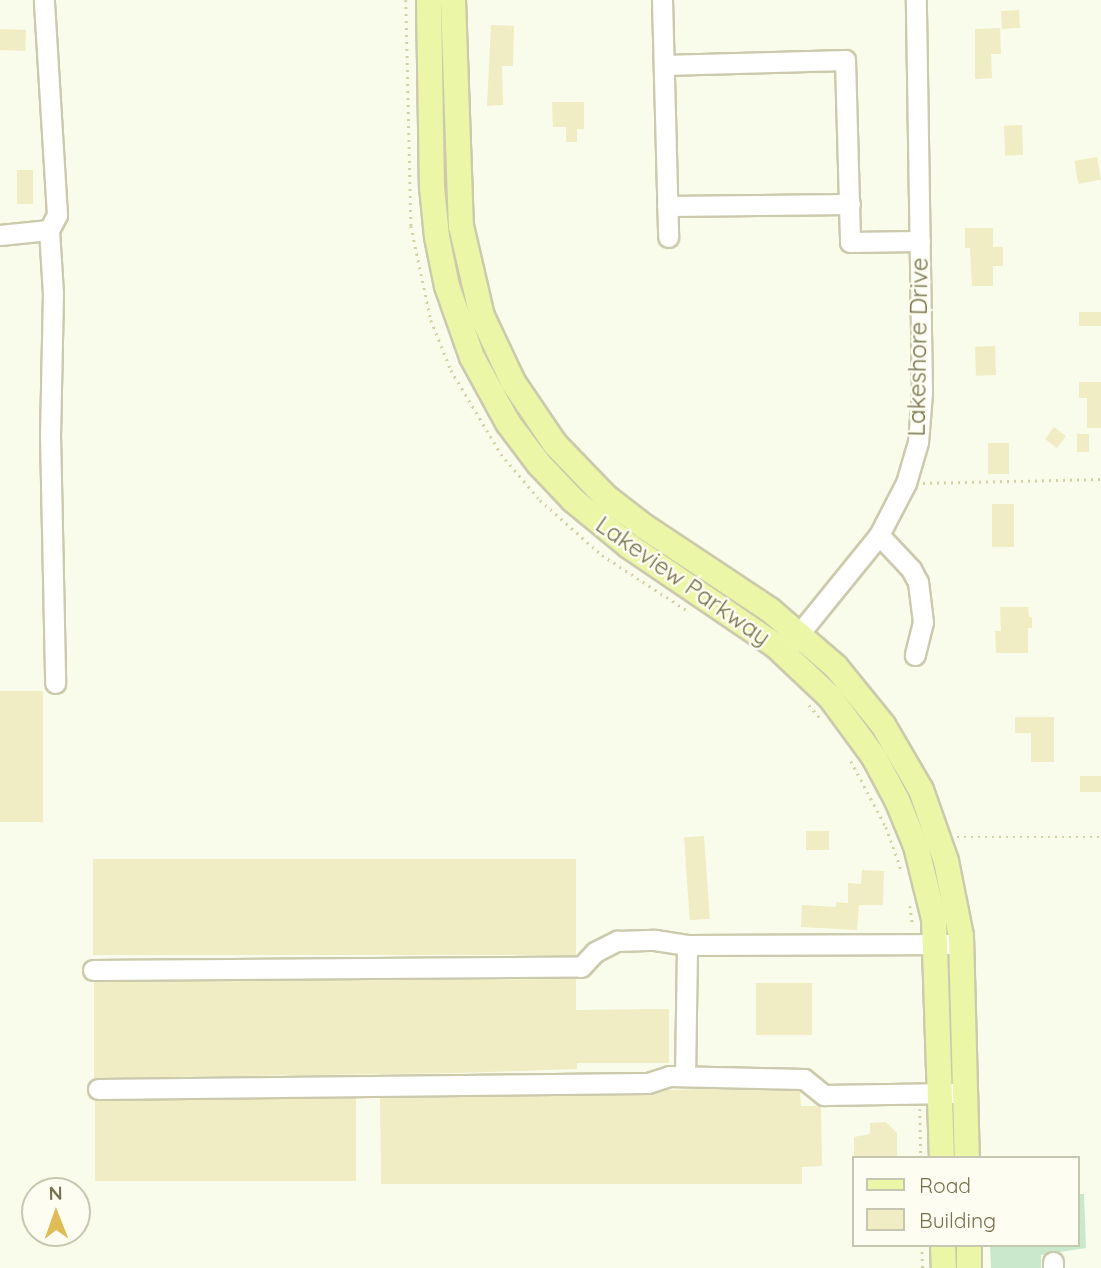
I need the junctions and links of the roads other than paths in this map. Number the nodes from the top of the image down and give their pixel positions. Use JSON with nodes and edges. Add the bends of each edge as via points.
{"nodes":[{"id":1,"x":44,"y":0,"type":"edge"},
{"id":2,"x":429,"y":0,"type":"edge"},
{"id":3,"x":453,"y":0,"type":"edge"},
{"id":4,"x":662,"y":0,"type":"edge"},
{"id":5,"x":916,"y":0,"type":"edge"},
{"id":6,"x":664,"y":65,"type":"junction"},
{"id":7,"x":850,"y":204,"type":"junction"},
{"id":8,"x":667,"y":206,"type":"junction"},
{"id":9,"x":49,"y":230,"type":"junction"},
{"id":10,"x":0,"y":235,"type":"edge"},
{"id":11,"x":668,"y":237,"type":"dead end"},
{"id":12,"x":920,"y":241,"type":"junction"},
{"id":13,"x":879,"y":536,"type":"junction"},
{"id":14,"x":800,"y":633,"type":"junction"},
{"id":15,"x":784,"y":652,"type":"junction"},
{"id":16,"x":915,"y":655,"type":"dead end"},
{"id":17,"x":55,"y":683,"type":"dead end"},
{"id":18,"x":961,"y":944,"type":"junction"},
{"id":19,"x":687,"y":945,"type":"junction"},
{"id":20,"x":937,"y":945,"type":"junction"},
{"id":21,"x":93,"y":970,"type":"dead end"},
{"id":22,"x":685,"y":1076,"type":"junction"},
{"id":23,"x":98,"y":1088,"type":"dead end"},
{"id":24,"x":940,"y":1093,"type":"junction"},
{"id":25,"x":966,"y":1093,"type":"junction"},
{"id":26,"x":942,"y":1156,"type":"edge"},
{"id":27,"x":967,"y":1156,"type":"edge"},
{"id":28,"x":943,"y":1247,"type":"edge"},
{"id":29,"x":969,"y":1247,"type":"edge"},
{"id":30,"x":944,"y":1268,"type":"edge"},
{"id":31,"x":969,"y":1268,"type":"edge"}],
"edges":[{"from":1,"to":9,"type":"street","via":[[57,215]]},
{"from":2,"to":15,"type":"main road","name":"Lakeview Parkway","via":[[437,237],[454,310],[483,380],[508,424],[539,464],[591,517]]},
{"from":3,"to":14,"type":"main road","name":"Lakeview Parkway","via":[[462,236],[482,316],[513,382],[555,444],[607,497]]},
{"from":4,"to":6,"type":"street"},
{"from":5,"to":12,"type":"street","name":"Lakeshore Drive"},
{"from":6,"to":7,"type":"street","via":[[845,60]]},
{"from":6,"to":8,"type":"street"},
{"from":7,"to":8,"type":"street"},
{"from":7,"to":12,"type":"street","via":[[850,242]]},
{"from":8,"to":11,"type":"street"},
{"from":9,"to":10,"type":"street"},
{"from":9,"to":17,"type":"street","via":[[54,293],[50,434]]},
{"from":12,"to":13,"type":"street","name":"Lakeshore Drive","via":[[922,410],[918,442],[906,483]]},
{"from":13,"to":14,"type":"street","name":"Lakeshore Drive"},
{"from":13,"to":16,"type":"street","via":[[918,582],[923,622]]},
{"from":14,"to":15,"type":"street","name":"Lakeshore Drive"},
{"from":14,"to":18,"type":"main road","name":"Lakeview Parkway","via":[[836,667],[883,725],[909,768],[939,837],[953,886]]},
{"from":15,"to":20,"type":"main road","name":"Lakeview Parkway","via":[[846,716],[886,778],[923,870]]},
{"from":18,"to":20,"type":"street"},
{"from":18,"to":25,"type":"main road","name":"Lakeview Parkway"},
{"from":19,"to":20,"type":"street"},
{"from":19,"to":21,"type":"street","via":[[617,941],[596,952],[582,967]]},
{"from":19,"to":22,"type":"street"},
{"from":20,"to":24,"type":"main road","name":"Lakeview Parkway"},
{"from":22,"to":23,"type":"street","via":[[648,1083]]},
{"from":22,"to":24,"type":"street","via":[[804,1079],[824,1095]]},
{"from":24,"to":25,"type":"street"},
{"from":24,"to":26,"type":"main road","name":"Lakeview Parkway"},
{"from":25,"to":27,"type":"main road","name":"Lakeview Parkway"},
{"from":28,"to":30,"type":"main road"},
{"from":29,"to":31,"type":"main road"}]}
